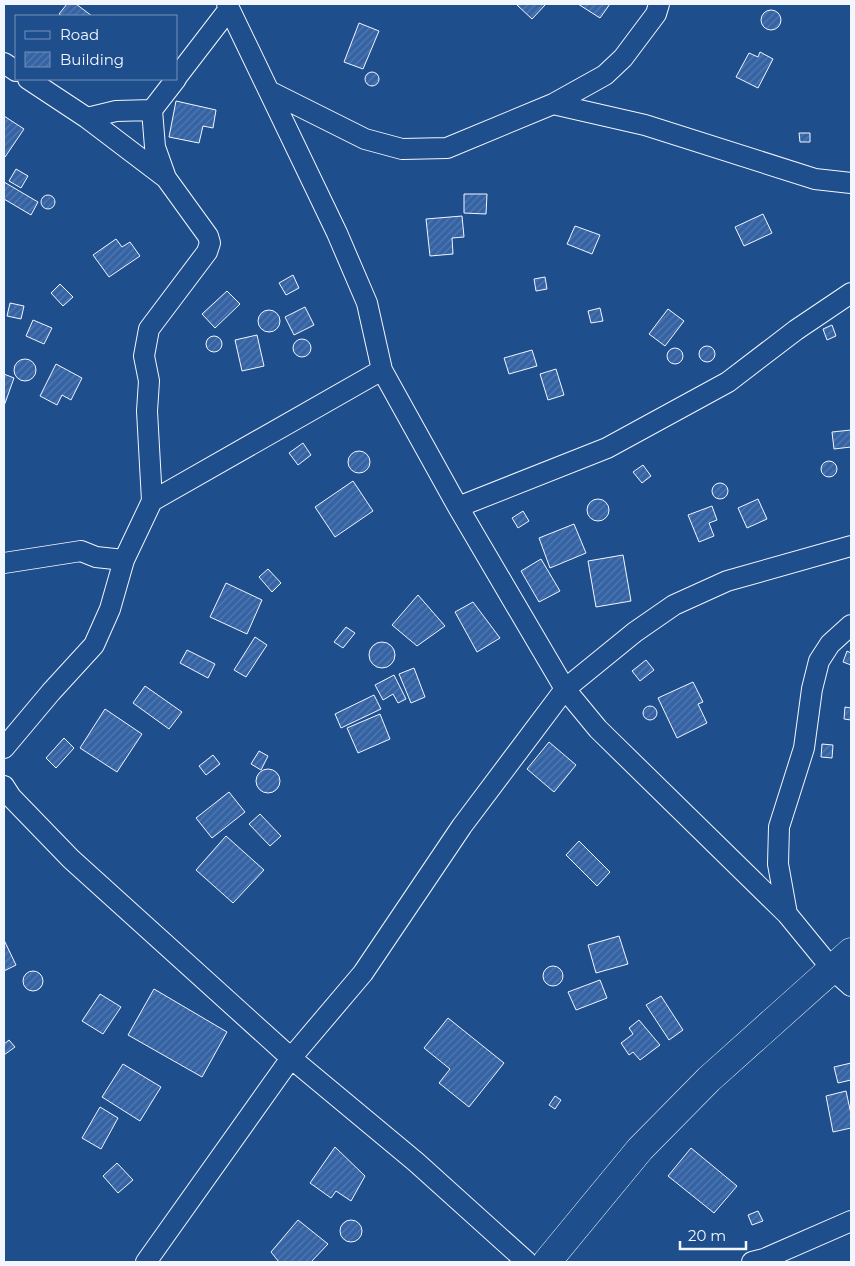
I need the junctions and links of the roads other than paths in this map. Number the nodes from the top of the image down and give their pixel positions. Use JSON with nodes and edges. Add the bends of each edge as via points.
{"nodes":[{"id":1,"x":659,"y":4,"type":"edge"},
{"id":2,"x":228,"y":7,"type":"edge"},
{"id":3,"x":4,"y":63,"type":"edge"},
{"id":4,"x":15,"y":70,"type":"edge"},
{"id":5,"x":178,"y":75,"type":"edge"},
{"id":6,"x":30,"y":80,"type":"edge"},
{"id":7,"x":174,"y":80,"type":"edge"},
{"id":8,"x":269,"y":91,"type":"junction"},
{"id":9,"x":553,"y":104,"type":"junction"},
{"id":10,"x":152,"y":110,"type":"junction"},
{"id":11,"x":87,"y":118,"type":"junction"},
{"id":12,"x":166,"y":178,"type":"junction"},
{"id":13,"x":851,"y":182,"type":"edge"},
{"id":14,"x":851,"y":292,"type":"edge"},
{"id":15,"x":382,"y":370,"type":"junction"},
{"id":16,"x":152,"y":501,"type":"junction"},
{"id":17,"x":458,"y":507,"type":"junction"},
{"id":18,"x":851,"y":546,"type":"edge"},
{"id":19,"x":124,"y":560,"type":"junction"},
{"id":20,"x":4,"y":562,"type":"edge"},
{"id":21,"x":851,"y":625,"type":"edge"},
{"id":22,"x":565,"y":689,"type":"junction"},
{"id":23,"x":4,"y":748,"type":"edge"},
{"id":24,"x":4,"y":786,"type":"edge"},
{"id":25,"x":787,"y":914,"type":"junction"},
{"id":26,"x":845,"y":969,"type":"edge"},
{"id":27,"x":291,"y":1058,"type":"junction"},
{"id":28,"x":851,"y":1222,"type":"edge"},
{"id":29,"x":146,"y":1262,"type":"edge"},
{"id":30,"x":527,"y":1262,"type":"edge"},
{"id":31,"x":547,"y":1262,"type":"edge"},
{"id":32,"x":752,"y":1262,"type":"edge"}],
"edges":[{"from":1,"to":9,"type":"street","via":[[656,14],[623,58],[605,75]]},
{"from":2,"to":5,"type":"street"},
{"from":2,"to":8,"type":"street"},
{"from":3,"to":4,"type":"street"},
{"from":6,"to":11,"type":"street"},
{"from":7,"to":10,"type":"street"},
{"from":8,"to":9,"type":"street","via":[[365,139],[402,149],[447,148]]},
{"from":8,"to":15,"type":"street","via":[[367,303]]},
{"from":9,"to":13,"type":"street","via":[[645,125],[815,179]]},
{"from":10,"to":11,"type":"street","via":[[116,111]]},
{"from":10,"to":12,"type":"street","via":[[154,147]]},
{"from":11,"to":12,"type":"street"},
{"from":12,"to":16,"type":"street","via":[[210,243],[207,252],[149,329],[144,356],[149,381],[147,411]]},
{"from":14,"to":17,"type":"street","via":[[728,382],[607,448]]},
{"from":15,"to":16,"type":"street"},
{"from":15,"to":17,"type":"street"},
{"from":16,"to":19,"type":"street"},
{"from":17,"to":22,"type":"street"},
{"from":18,"to":22,"type":"street","via":[[728,580],[674,605]]},
{"from":19,"to":20,"type":"street","via":[[81,552]]},
{"from":19,"to":23,"type":"street","via":[[110,609],[94,645]]},
{"from":21,"to":25,"type":"street","via":[[830,644],[819,661],[804,748],[779,827],[778,864]]},
{"from":22,"to":25,"type":"street","via":[[598,729]]},
{"from":22,"to":27,"type":"street","via":[[462,826],[363,973]]},
{"from":24,"to":27,"type":"street","via":[[71,859]]},
{"from":25,"to":26,"type":"street"},
{"from":26,"to":31,"type":"street","via":[[709,1079],[640,1149]]},
{"from":27,"to":29,"type":"street"},
{"from":27,"to":30,"type":"street","via":[[416,1162]]},
{"from":28,"to":32,"type":"street"}]}
